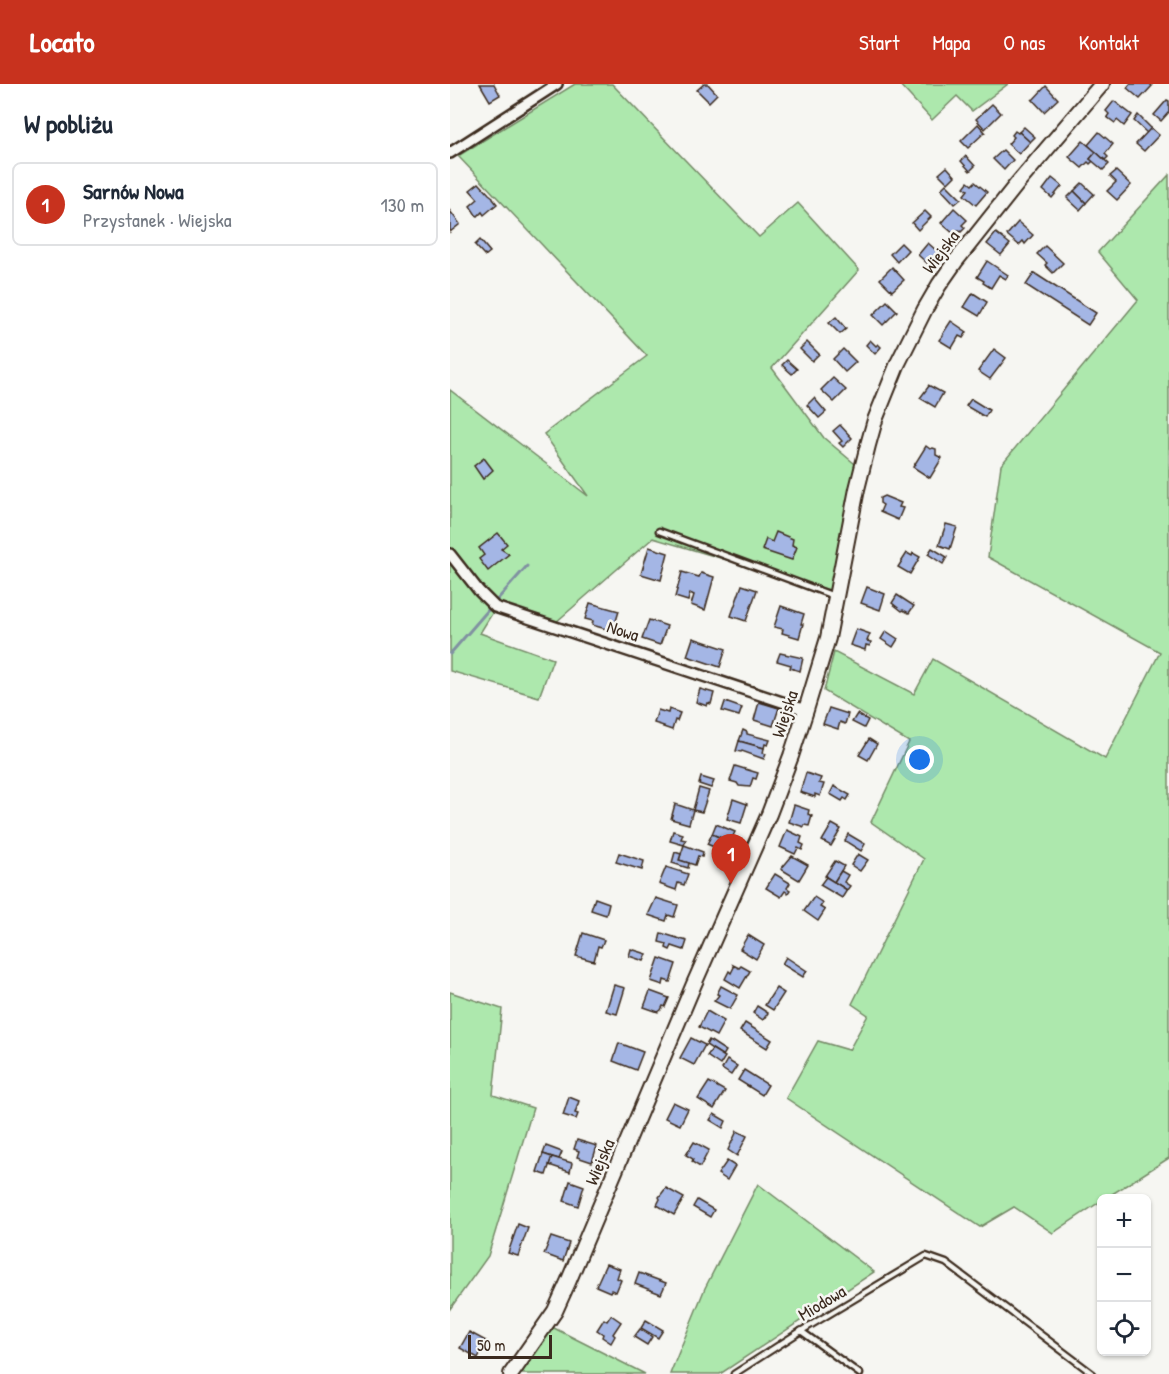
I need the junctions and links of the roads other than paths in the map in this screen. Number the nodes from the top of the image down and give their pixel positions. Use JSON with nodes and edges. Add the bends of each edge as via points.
{"nodes":[{"id":1,"x":557,"y":84,"type":"edge"},
{"id":2,"x":1102,"y":84,"type":"edge"},
{"id":3,"x":450,"y":153,"type":"edge"},
{"id":4,"x":659,"y":531,"type":"dead end"},
{"id":5,"x":450,"y":554,"type":"edge"},
{"id":6,"x":837,"y":597,"type":"junction"},
{"id":7,"x":806,"y":710,"type":"junction"},
{"id":8,"x":801,"y":1331,"type":"junction"},
{"id":9,"x":511,"y":1374,"type":"edge"},
{"id":10,"x":734,"y":1374,"type":"edge"},
{"id":11,"x":860,"y":1374,"type":"edge"},
{"id":12,"x":1093,"y":1374,"type":"edge"}],
"edges":[{"from":1,"to":3,"type":"street"},
{"from":2,"to":6,"type":"street","name":"Wiejska","via":[[955,262],[911,334],[875,420],[857,489]]},
{"from":4,"to":6,"type":"lane"},
{"from":5,"to":7,"type":"street","name":"Nowa","via":[[495,607]]},
{"from":6,"to":7,"type":"street","name":"Wiejska"},
{"from":7,"to":9,"type":"street","name":"Wiejska","via":[[769,814],[569,1280],[555,1311]]},
{"from":8,"to":10,"type":"lane","name":"Miodowa"},
{"from":8,"to":11,"type":"lane"},
{"from":8,"to":12,"type":"lane","name":"Miodowa","via":[[926,1256],[946,1263]]}]}
